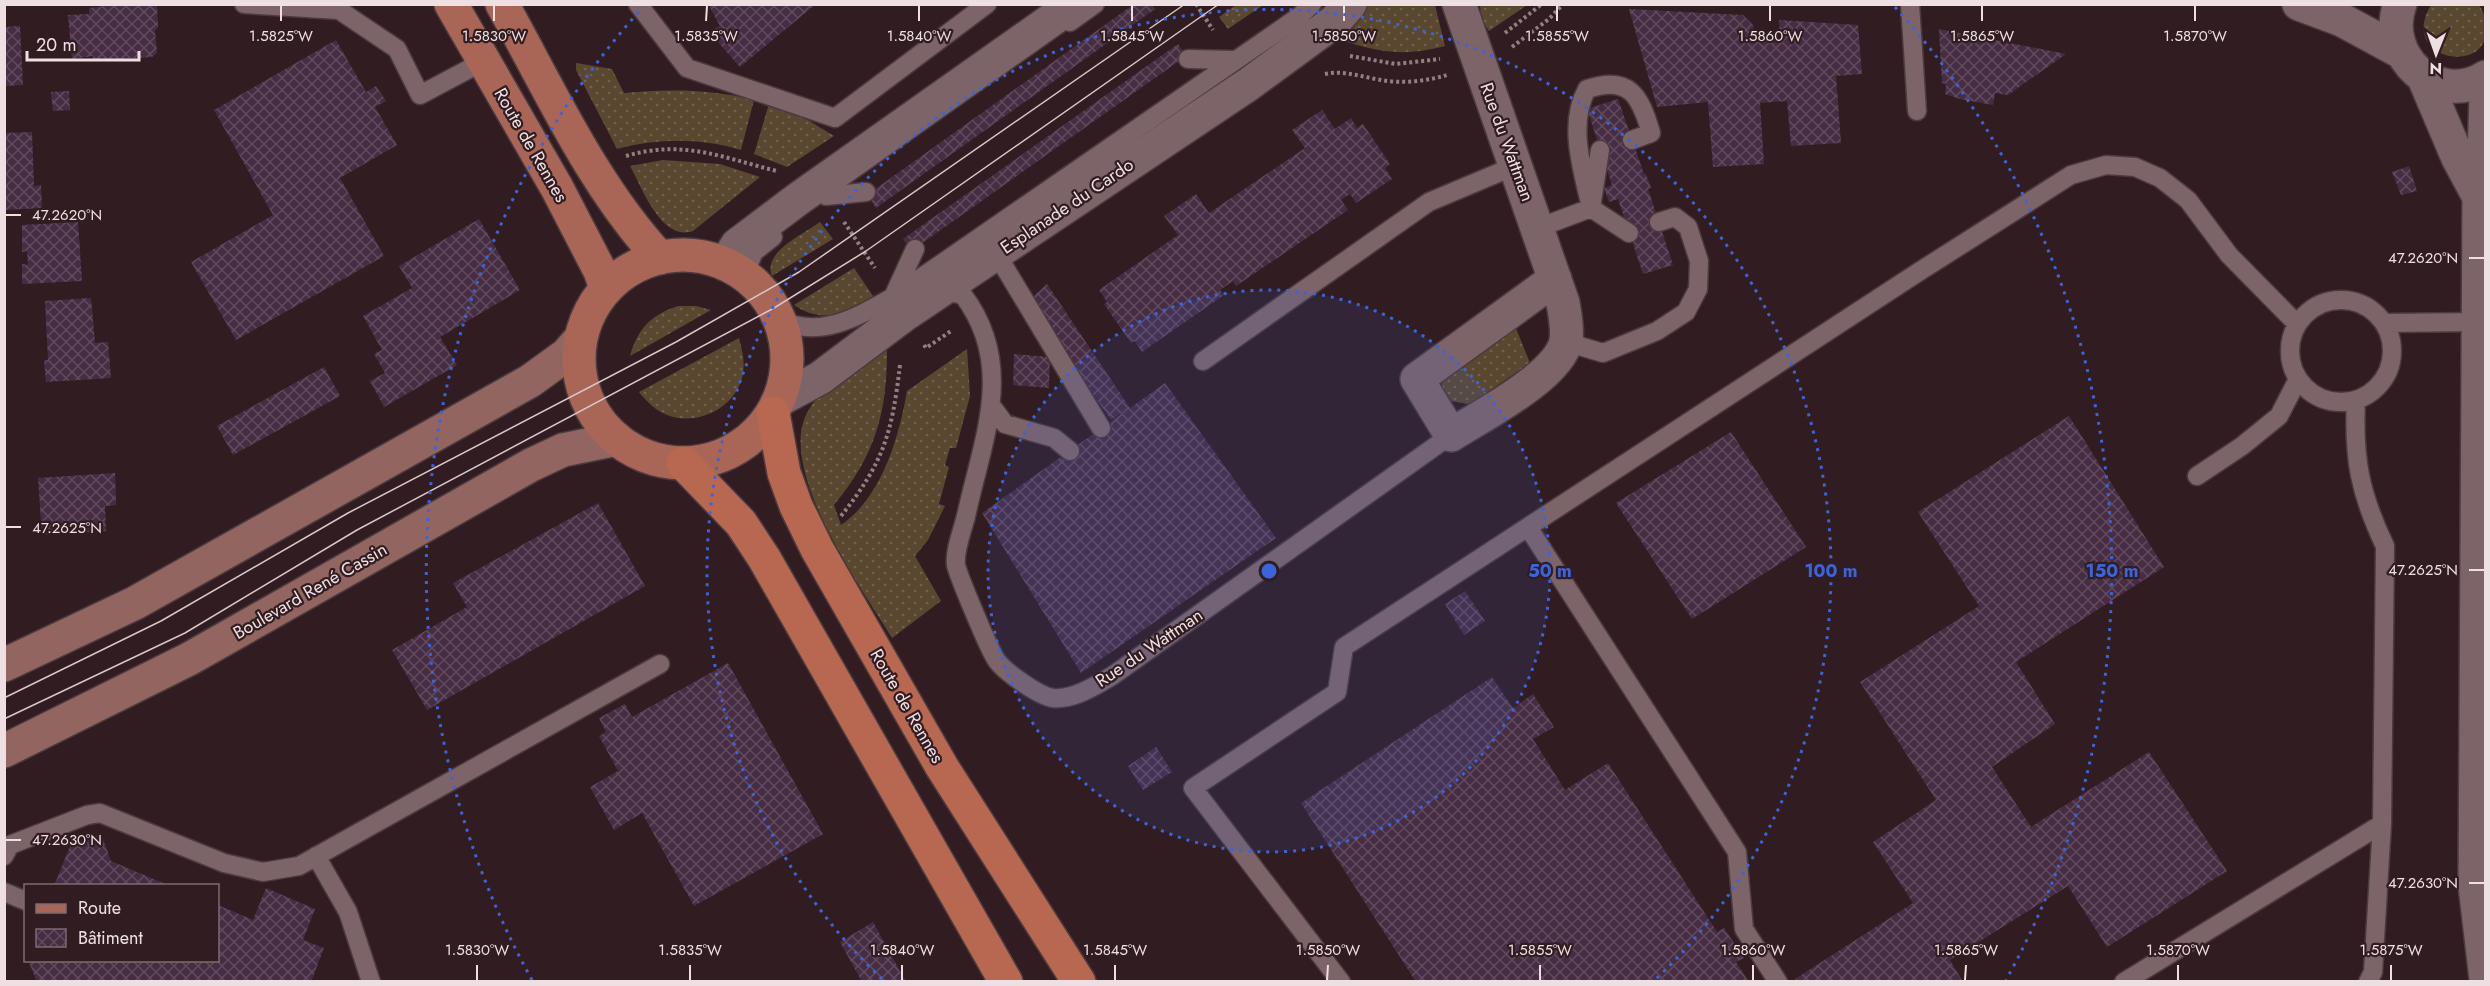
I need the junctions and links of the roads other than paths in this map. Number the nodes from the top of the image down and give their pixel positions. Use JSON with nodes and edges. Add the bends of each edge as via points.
{"nodes":[{"id":1,"x":244,"y":4,"type":"edge"},
{"id":2,"x":451,"y":4,"type":"edge"},
{"id":3,"x":502,"y":4,"type":"edge"},
{"id":4,"x":638,"y":4,"type":"edge"},
{"id":5,"x":987,"y":4,"type":"edge"},
{"id":6,"x":1074,"y":4,"type":"edge"},
{"id":7,"x":1095,"y":4,"type":"edge"},
{"id":8,"x":1312,"y":4,"type":"edge"},
{"id":9,"x":1350,"y":4,"type":"edge"},
{"id":10,"x":1459,"y":4,"type":"edge"},
{"id":11,"x":1910,"y":4,"type":"edge"},
{"id":12,"x":2299,"y":4,"type":"edge"},
{"id":13,"x":2400,"y":4,"type":"edge"},
{"id":14,"x":2400,"y":52,"type":"junction"},
{"id":15,"x":1188,"y":59,"type":"dead end"},
{"id":16,"x":1234,"y":60,"type":"junction"},
{"id":17,"x":482,"y":62,"type":"junction"},
{"id":18,"x":2486,"y":77,"type":"edge"},
{"id":19,"x":2424,"y":78,"type":"junction"},
{"id":20,"x":2486,"y":96,"type":"edge"},
{"id":21,"x":1917,"y":111,"type":"dead end"},
{"id":22,"x":1632,"y":140,"type":"dead end"},
{"id":23,"x":1600,"y":150,"type":"dead end"},
{"id":24,"x":1517,"y":165,"type":"junction"},
{"id":25,"x":866,"y":192,"type":"dead end"},
{"id":26,"x":826,"y":196,"type":"junction"},
{"id":27,"x":2479,"y":197,"type":"junction"},
{"id":28,"x":1591,"y":208,"type":"junction"},
{"id":29,"x":1659,"y":222,"type":"dead end"},
{"id":30,"x":1538,"y":228,"type":"junction"},
{"id":31,"x":1629,"y":233,"type":"dead end"},
{"id":32,"x":915,"y":249,"type":"dead end"},
{"id":33,"x":996,"y":253,"type":"junction"},
{"id":34,"x":660,"y":258,"type":"junction"},
{"id":35,"x":735,"y":269,"type":"junction"},
{"id":36,"x":1555,"y":279,"type":"junction"},
{"id":37,"x":606,"y":288,"type":"junction"},
{"id":38,"x":941,"y":290,"type":"junction"},
{"id":39,"x":893,"y":297,"type":"junction"},
{"id":40,"x":780,"y":320,"type":"junction"},
{"id":41,"x":2478,"y":322,"type":"junction"},
{"id":42,"x":2384,"y":323,"type":"junction"},
{"id":43,"x":2297,"y":324,"type":"junction"},
{"id":44,"x":580,"y":339,"type":"junction"},
{"id":45,"x":1566,"y":342,"type":"junction"},
{"id":46,"x":1203,"y":361,"type":"dead end"},
{"id":47,"x":2298,"y":379,"type":"junction"},
{"id":48,"x":2356,"y":400,"type":"junction"},
{"id":49,"x":776,"y":406,"type":"junction"},
{"id":50,"x":993,"y":408,"type":"junction"},
{"id":51,"x":1101,"y":428,"type":"dead end"},
{"id":52,"x":1451,"y":435,"type":"junction"},
{"id":53,"x":617,"y":439,"type":"junction"},
{"id":54,"x":1070,"y":451,"type":"dead end"},
{"id":55,"x":683,"y":463,"type":"junction"},
{"id":56,"x":2198,"y":476,"type":"dead end"},
{"id":57,"x":1528,"y":527,"type":"junction"},
{"id":58,"x":660,"y":664,"type":"dead end"},
{"id":59,"x":4,"y":665,"type":"edge"},
{"id":60,"x":4,"y":752,"type":"edge"},
{"id":61,"x":2382,"y":824,"type":"junction"},
{"id":62,"x":4,"y":856,"type":"edge"},
{"id":63,"x":316,"y":856,"type":"junction"},
{"id":64,"x":4,"y":892,"type":"edge"},
{"id":65,"x":24,"y":900,"type":"edge"},
{"id":66,"x":2486,"y":979,"type":"edge"},
{"id":67,"x":371,"y":981,"type":"edge"},
{"id":68,"x":1006,"y":981,"type":"edge"},
{"id":69,"x":1079,"y":981,"type":"edge"},
{"id":70,"x":1341,"y":981,"type":"edge"},
{"id":71,"x":1778,"y":981,"type":"edge"},
{"id":72,"x":2124,"y":981,"type":"edge"},
{"id":73,"x":2368,"y":981,"type":"edge"}],
"edges":[{"from":1,"to":17,"type":"lane","via":[[339,10],[397,49],[420,95]]},
{"from":2,"to":17,"type":"main road","name":"Route de Rennes"},
{"from":3,"to":34,"type":"main road","via":[[594,168]]},
{"from":4,"to":5,"type":"lane","via":[[687,68],[835,117]]},
{"from":6,"to":35,"type":"street","via":[[737,244]]},
{"from":7,"to":26,"type":"lane","via":[[876,156]]},
{"from":8,"to":16,"type":"lane","name":"Esplanade du Cardo"},
{"from":9,"to":33,"type":"street","name":"Esplanade du Cardo","via":[[1335,21],[1249,84]]},
{"from":10,"to":24,"type":"street","name":"Rue du Wattman"},
{"from":11,"to":21,"type":"lane"},
{"from":12,"to":14,"type":"street","via":[[2342,20]]},
{"from":13,"to":14,"type":"street","via":[[2395,34]]},
{"from":14,"to":19,"type":"street"},
{"from":15,"to":16,"type":"lane"},
{"from":16,"to":39,"type":"lane","name":"Esplanade du Cardo"},
{"from":17,"to":37,"type":"main road","name":"Route de Rennes","via":[[557,188]]},
{"from":18,"to":19,"type":"street","via":[[2458,86]]},
{"from":19,"to":27,"type":"street"},
{"from":20,"to":27,"type":"street"},
{"from":22,"to":28,"type":"lane","via":[[1651,133],[1633,93],[1624,86],[1606,83],[1587,89],[1578,105],[1579,150]]},
{"from":23,"to":28,"type":"lane"},
{"from":24,"to":30,"type":"street","name":"Rue du Wattman"},
{"from":24,"to":46,"type":"lane","via":[[1429,202]]},
{"from":25,"to":26,"type":"lane"},
{"from":26,"to":35,"type":"lane"},
{"from":27,"to":41,"type":"street"},
{"from":28,"to":30,"type":"lane"},
{"from":28,"to":31,"type":"lane"},
{"from":29,"to":45,"type":"lane","via":[[1675,217],[1688,227],[1699,261],[1698,289],[1686,312],[1657,331],[1603,353]]},
{"from":30,"to":36,"type":"street","name":"Rue du Wattman"},
{"from":32,"to":39,"type":"lane"},
{"from":33,"to":38,"type":"street","name":"Esplanade du Cardo"},
{"from":33,"to":51,"type":"lane"},
{"from":34,"to":35,"type":"main road","via":[[704,257]]},
{"from":34,"to":37,"type":"main road","via":[[640,264]]},
{"from":35,"to":40,"type":"main road","via":[[763,292]]},
{"from":36,"to":45,"type":"street","name":"Rue du Wattman","via":[[1563,303]]},
{"from":36,"to":52,"type":"street","via":[[1418,380]]},
{"from":37,"to":44,"type":"main road","via":[[594,304]]},
{"from":38,"to":49,"type":"street","name":"Esplanade du Cardo"},
{"from":38,"to":50,"type":"lane","name":"Rue du Wattman","via":[[963,295],[977,313],[992,355]]},
{"from":39,"to":40,"type":"lane","name":"Esplanade du Cardo","via":[[852,320],[835,324],[795,327]]},
{"from":40,"to":49,"type":"main road","via":[[787,360]]},
{"from":41,"to":42,"type":"lane"},
{"from":41,"to":66,"type":"street","via":[[2475,886]]},
{"from":42,"to":43,"type":"lane","via":[[2372,310],[2339,299],[2321,303]]},
{"from":42,"to":48,"type":"lane","via":[[2391,337],[2390,369],[2370,394]]},
{"from":43,"to":47,"type":"lane","via":[[2290,352]]},
{"from":43,"to":57,"type":"lane","via":[[2229,255],[2188,200],[2160,177],[2135,167],[2106,165],[2071,175],[2022,205]]},
{"from":44,"to":53,"type":"main road","via":[[579,373],[583,389],[597,418]]},
{"from":44,"to":59,"type":"main road","via":[[566,355],[530,381],[135,603]]},
{"from":45,"to":52,"type":"street","name":"Rue du Wattman","via":[[1540,377]]},
{"from":47,"to":48,"type":"lane","via":[[2324,399]]},
{"from":47,"to":56,"type":"lane","via":[[2279,416]]},
{"from":48,"to":61,"type":"lane","via":[[2354,443],[2361,487],[2385,546]]},
{"from":49,"to":55,"type":"main road","via":[[753,436],[732,451],[708,460]]},
{"from":49,"to":69,"type":"highway","name":"Route de Rennes","via":[[784,473],[818,549],[942,767]]},
{"from":50,"to":52,"type":"lane","name":"Rue du Wattman","via":[[956,564],[997,661],[1032,689],[1053,698],[1083,692],[1112,676]]},
{"from":50,"to":54,"type":"lane","via":[[1005,424],[1054,438]]},
{"from":53,"to":55,"type":"main road","via":[[637,452]]},
{"from":53,"to":60,"type":"main road","name":"Boulevard René Cassin","via":[[563,450],[531,465],[189,659]]},
{"from":55,"to":68,"type":"highway","via":[[741,523],[764,558]]},
{"from":57,"to":70,"type":"lane","via":[[1344,647],[1337,692],[1193,788]]},
{"from":57,"to":71,"type":"lane","via":[[1737,852],[1744,929]]},
{"from":58,"to":63,"type":"lane"},
{"from":61,"to":72,"type":"lane"},
{"from":61,"to":73,"type":"lane","via":[[2373,972]]},
{"from":62,"to":63,"type":"lane","via":[[10,845],[100,813],[224,863],[263,872],[299,866]]},
{"from":63,"to":67,"type":"lane","via":[[348,912]]},
{"from":64,"to":65,"type":"lane"}]}
